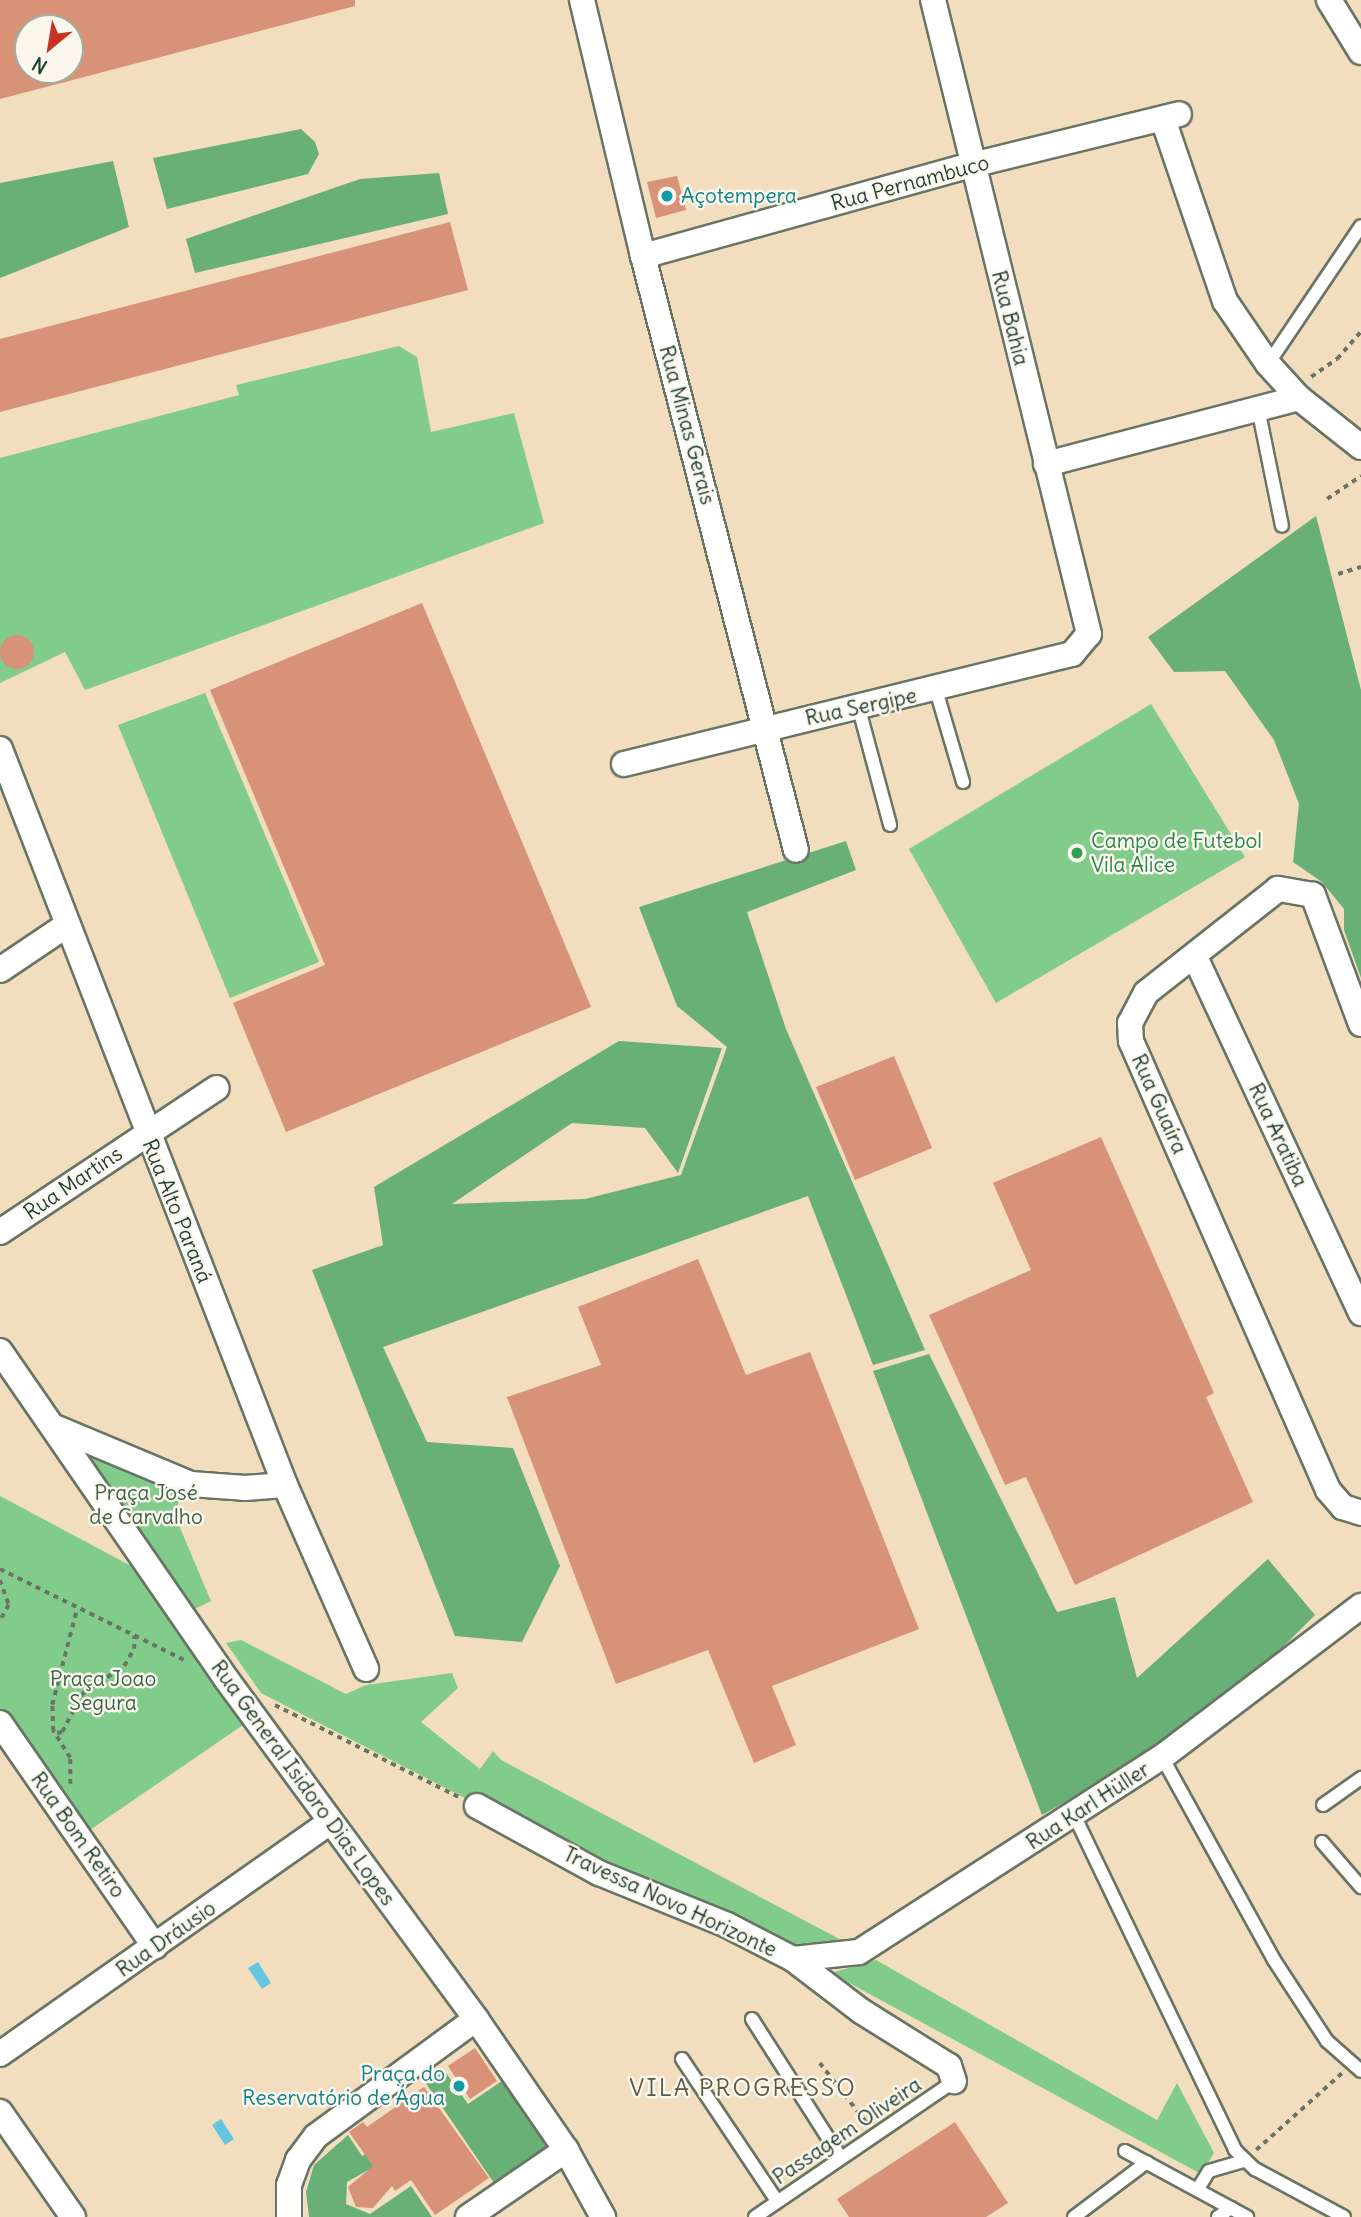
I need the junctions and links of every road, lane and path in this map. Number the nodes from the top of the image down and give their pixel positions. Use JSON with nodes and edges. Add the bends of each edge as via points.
{"nodes":[{"id":1,"x":582,"y":0,"type":"edge"},
{"id":2,"x":933,"y":0,"type":"edge"},
{"id":3,"x":1329,"y":0,"type":"edge"},
{"id":4,"x":1361,"y":52,"type":"edge"},
{"id":5,"x":972,"y":165,"type":"junction"},
{"id":6,"x":1361,"y":226,"type":"edge"},
{"id":7,"x":643,"y":256,"type":"junction"},
{"id":8,"x":1361,"y":331,"type":"edge"},
{"id":9,"x":1268,"y":364,"type":"junction"},
{"id":10,"x":1295,"y":394,"type":"junction"},
{"id":11,"x":1258,"y":408,"type":"junction"},
{"id":12,"x":1361,"y":447,"type":"edge"},
{"id":13,"x":1046,"y":464,"type":"junction"},
{"id":14,"x":1361,"y":476,"type":"edge"},
{"id":15,"x":1327,"y":499,"type":"dead end"},
{"id":16,"x":1282,"y":527,"type":"dead end"},
{"id":17,"x":1361,"y":567,"type":"edge"},
{"id":18,"x":1338,"y":574,"type":"dead end"},
{"id":19,"x":1089,"y":634,"type":"joint"},
{"id":20,"x":936,"y":690,"type":"junction"},
{"id":21,"x":859,"y":709,"type":"junction"},
{"id":22,"x":767,"y":728,"type":"junction"},
{"id":23,"x":0,"y":749,"type":"edge"},
{"id":24,"x":624,"y":765,"type":"dead end"},
{"id":25,"x":963,"y":782,"type":"dead end"},
{"id":26,"x":890,"y":825,"type":"dead end"},
{"id":27,"x":796,"y":850,"type":"dead end"},
{"id":28,"x":67,"y":925,"type":"junction"},
{"id":29,"x":1195,"y":957,"type":"junction"},
{"id":30,"x":0,"y":970,"type":"edge"},
{"id":31,"x":1361,"y":1024,"type":"edge"},
{"id":32,"x":217,"y":1088,"type":"dead end"},
{"id":33,"x":146,"y":1135,"type":"junction"},
{"id":34,"x":0,"y":1232,"type":"edge"},
{"id":35,"x":1361,"y":1313,"type":"edge"},
{"id":36,"x":0,"y":1351,"type":"edge"},
{"id":37,"x":57,"y":1428,"type":"junction"},
{"id":38,"x":285,"y":1485,"type":"junction"},
{"id":39,"x":1361,"y":1513,"type":"edge"},
{"id":40,"x":0,"y":1569,"type":"edge"},
{"id":41,"x":0,"y":1580,"type":"edge"},
{"id":42,"x":77,"y":1608,"type":"junction"},
{"id":43,"x":1359,"y":1611,"type":"edge"},
{"id":44,"x":0,"y":1621,"type":"edge"},
{"id":45,"x":134,"y":1636,"type":"junction"},
{"id":46,"x":192,"y":1664,"type":"dead end"},
{"id":47,"x":366,"y":1669,"type":"dead end"},
{"id":48,"x":299,"y":1718,"type":"dead end"},
{"id":49,"x":0,"y":1723,"type":"edge"},
{"id":50,"x":54,"y":1731,"type":"junction"},
{"id":51,"x":1162,"y":1757,"type":"junction"},
{"id":52,"x":1361,"y":1778,"type":"edge"},
{"id":53,"x":1323,"y":1805,"type":"dead end"},
{"id":54,"x":477,"y":1806,"type":"joint"},
{"id":55,"x":59,"y":1808,"type":"junction"},
{"id":56,"x":1075,"y":1818,"type":"junction"},
{"id":57,"x":330,"y":1822,"type":"junction"},
{"id":58,"x":1322,"y":1842,"type":"dead end"},
{"id":59,"x":1361,"y":1887,"type":"edge"},
{"id":60,"x":155,"y":1947,"type":"junction"},
{"id":61,"x":793,"y":1959,"type":"junction"},
{"id":62,"x":476,"y":2019,"type":"junction"},
{"id":63,"x":752,"y":2019,"type":"dead end"},
{"id":64,"x":0,"y":2054,"type":"edge"},
{"id":65,"x":682,"y":2059,"type":"dead end"},
{"id":66,"x":820,"y":2063,"type":"dead end"},
{"id":67,"x":1356,"y":2068,"type":"edge"},
{"id":68,"x":957,"y":2079,"type":"joint"},
{"id":69,"x":0,"y":2112,"type":"edge"},
{"id":70,"x":876,"y":2134,"type":"junction"},
{"id":71,"x":566,"y":2150,"type":"junction"},
{"id":72,"x":1125,"y":2151,"type":"dead end"},
{"id":73,"x":841,"y":2158,"type":"junction"},
{"id":74,"x":1244,"y":2161,"type":"junction"},
{"id":75,"x":1147,"y":2162,"type":"junction"},
{"id":76,"x":1198,"y":2189,"type":"junction"},
{"id":77,"x":777,"y":2202,"type":"junction"},
{"id":78,"x":1231,"y":2208,"type":"junction"},
{"id":79,"x":73,"y":2217,"type":"edge"},
{"id":80,"x":289,"y":2217,"type":"edge"},
{"id":81,"x":468,"y":2217,"type":"edge"},
{"id":82,"x":603,"y":2217,"type":"edge"},
{"id":83,"x":755,"y":2217,"type":"edge"},
{"id":84,"x":1074,"y":2217,"type":"edge"},
{"id":85,"x":1218,"y":2217,"type":"edge"},
{"id":86,"x":1247,"y":2217,"type":"edge"},
{"id":87,"x":1344,"y":2217,"type":"edge"}],
"edges":[{"from":1,"to":7,"type":"street","name":"Rua Minas Gerais"},
{"from":2,"to":5,"type":"street","name":"Rua Bahia"},
{"from":3,"to":4,"type":"street"},
{"from":5,"to":7,"type":"street","name":"Rua Pernambuco"},
{"from":5,"to":9,"type":"street","name":"Rua Pernambuco","via":[[1171,116],[1216,279]]},
{"from":5,"to":13,"type":"street","name":"Rua Bahia"},
{"from":6,"to":9,"type":"lane"},
{"from":7,"to":22,"type":"street","name":"Rua Minas Gerais"},
{"from":8,"to":10,"type":"path"},
{"from":9,"to":10,"type":"street"},
{"from":10,"to":11,"type":"street"},
{"from":10,"to":12,"type":"street"},
{"from":11,"to":13,"type":"street"},
{"from":11,"to":16,"type":"lane"},
{"from":13,"to":19,"type":"street","name":"Rua Bahia"},
{"from":14,"to":15,"type":"path"},
{"from":17,"to":18,"type":"path"},
{"from":19,"to":20,"type":"street","name":"Rua Sergipe","via":[[1072,654]]},
{"from":20,"to":21,"type":"street","name":"Rua Sergipe"},
{"from":20,"to":25,"type":"lane"},
{"from":21,"to":22,"type":"street","name":"Rua Sergipe","via":[[811,715]]},
{"from":21,"to":26,"type":"lane"},
{"from":22,"to":24,"type":"street","name":"Rua Sergipe"},
{"from":22,"to":27,"type":"street","name":"Rua Minas Gerais"},
{"from":23,"to":28,"type":"street","name":"Rua Alto Paraná"},
{"from":28,"to":30,"type":"street"},
{"from":28,"to":33,"type":"street","name":"Rua Alto Paraná"},
{"from":29,"to":31,"type":"street","name":"Rua Guaíra","via":[[1278,889],[1313,895]]},
{"from":29,"to":35,"type":"street","name":"Rua Aratiba"},
{"from":29,"to":39,"type":"street","name":"Rua Guaíra","via":[[1146,993],[1135,1007],[1131,1041],[1328,1490],[1343,1507]]},
{"from":32,"to":33,"type":"street","name":"Rua Martins"},
{"from":33,"to":34,"type":"street","name":"Rua Martins"},
{"from":33,"to":38,"type":"street","name":"Rua Alto Paraná"},
{"from":36,"to":37,"type":"street","name":"Rua General Isidoro Dias Lopes"},
{"from":37,"to":38,"type":"street","via":[[191,1483],[245,1488]]},
{"from":37,"to":57,"type":"street","name":"Rua General Isidoro Dias Lopes","via":[[227,1680]]},
{"from":38,"to":47,"type":"street","name":"Rua Alto Paraná"},
{"from":40,"to":42,"type":"path"},
{"from":41,"to":44,"type":"path","via":[[9,1605]]},
{"from":42,"to":45,"type":"path"},
{"from":42,"to":50,"type":"path","via":[[53,1689]]},
{"from":43,"to":51,"type":"street","name":"Rua Karl Hüller"},
{"from":45,"to":46,"type":"path"},
{"from":45,"to":50,"type":"path","via":[[134,1648],[124,1665],[82,1694],[62,1732]]},
{"from":48,"to":54,"type":"path"},
{"from":49,"to":55,"type":"street","name":"Rua Bom Retiro"},
{"from":50,"to":55,"type":"path","via":[[70,1758],[72,1773]]},
{"from":51,"to":56,"type":"street","name":"Rua Karl Hüller"},
{"from":51,"to":67,"type":"lane","via":[[1274,1960],[1327,2041]]},
{"from":52,"to":53,"type":"lane"},
{"from":54,"to":61,"type":"street","name":"Travessa Novo Horizonte","via":[[599,1873],[727,1925]]},
{"from":55,"to":60,"type":"street","name":"Rua Bom Retiro"},
{"from":56,"to":61,"type":"street","name":"Rua Karl Hüller","via":[[859,1952]]},
{"from":56,"to":74,"type":"lane","via":[[1229,2139]]},
{"from":57,"to":60,"type":"street","name":"Rua Dráusio"},
{"from":57,"to":62,"type":"street","name":"Rua General Isidoro Dias Lopes"},
{"from":58,"to":59,"type":"lane"},
{"from":60,"to":64,"type":"street","name":"Rua Dráusio"},
{"from":61,"to":68,"type":"street","name":"Travessa Novo Horizonte","via":[[861,2011],[949,2066]]},
{"from":62,"to":71,"type":"street","name":"Rua General Isidoro Dias Lopes"},
{"from":62,"to":80,"type":"street","via":[[316,2136],[298,2160],[289,2185]]},
{"from":63,"to":73,"type":"lane"},
{"from":65,"to":77,"type":"lane"},
{"from":66,"to":70,"type":"path"},
{"from":67,"to":74,"type":"path"},
{"from":68,"to":70,"type":"lane","name":"Passagem Oliveira"},
{"from":69,"to":79,"type":"street"},
{"from":70,"to":73,"type":"lane","name":"Passagem Oliveira"},
{"from":71,"to":81,"type":"street"},
{"from":71,"to":82,"type":"street","name":"Rua General Isidoro Dias Lopes"},
{"from":72,"to":75,"type":"lane"},
{"from":73,"to":77,"type":"lane","name":"Passagem Oliveira"},
{"from":74,"to":76,"type":"lane","via":[[1209,2171]]},
{"from":74,"to":87,"type":"lane"},
{"from":75,"to":76,"type":"lane"},
{"from":75,"to":84,"type":"lane"},
{"from":76,"to":78,"type":"lane"},
{"from":77,"to":83,"type":"lane","name":"Passagem Oliveira"},
{"from":78,"to":85,"type":"lane"},
{"from":78,"to":86,"type":"lane"}]}
